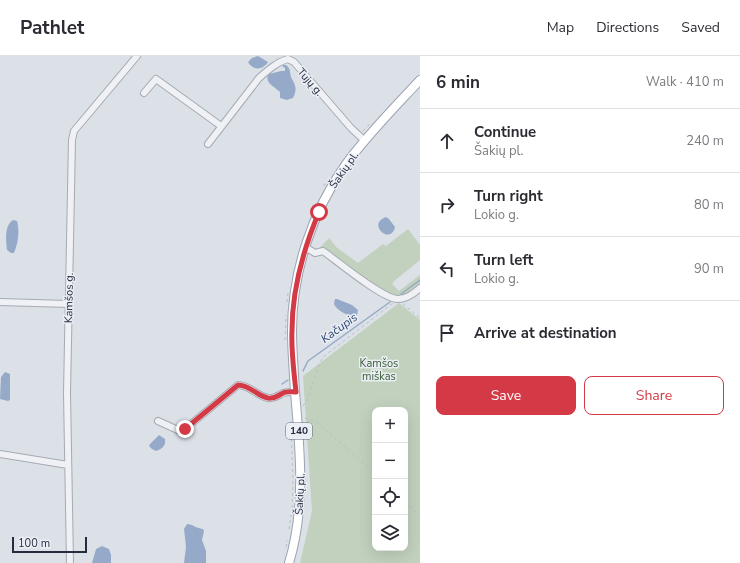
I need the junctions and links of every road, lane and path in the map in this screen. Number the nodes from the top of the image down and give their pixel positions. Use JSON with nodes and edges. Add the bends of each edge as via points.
{"nodes":[{"id":1,"x":136,"y":56,"type":"edge"},
{"id":2,"x":420,"y":80,"type":"edge"},
{"id":3,"x":144,"y":93,"type":"dead end"},
{"id":4,"x":375,"y":118,"type":"dead end"},
{"id":5,"x":221,"y":126,"type":"junction"},
{"id":6,"x":362,"y":138,"type":"junction"},
{"id":7,"x":208,"y":144,"type":"dead end"},
{"id":8,"x":330,"y":177,"type":"dead end"},
{"id":9,"x":323,"y":189,"type":"dead end"},
{"id":10,"x":305,"y":247,"type":"junction"},
{"id":11,"x":420,"y":288,"type":"edge"},
{"id":12,"x":288,"y":290,"type":"dead end"},
{"id":13,"x":398,"y":300,"type":"junction"},
{"id":14,"x":0,"y":302,"type":"edge"},
{"id":15,"x":69,"y":304,"type":"junction"},
{"id":16,"x":287,"y":304,"type":"dead end"},
{"id":17,"x":286,"y":310,"type":"dead end"},
{"id":18,"x":420,"y":318,"type":"edge"},
{"id":19,"x":286,"y":346,"type":"dead end"},
{"id":20,"x":296,"y":392,"type":"junction"},
{"id":21,"x":297,"y":407,"type":"junction"},
{"id":22,"x":298,"y":418,"type":"junction"},
{"id":23,"x":158,"y":421,"type":"dead end"},
{"id":24,"x":291,"y":424,"type":"dead end"},
{"id":25,"x":0,"y":454,"type":"edge"},
{"id":26,"x":68,"y":465,"type":"junction"},
{"id":27,"x":372,"y":471,"type":"edge"},
{"id":28,"x":408,"y":505,"type":"edge"},
{"id":29,"x":420,"y":516,"type":"edge"},
{"id":30,"x":289,"y":530,"type":"dead end"},
{"id":31,"x":288,"y":538,"type":"dead end"},
{"id":32,"x":285,"y":550,"type":"dead end"},
{"id":33,"x":70,"y":563,"type":"edge"},
{"id":34,"x":289,"y":563,"type":"edge"}],
"edges":[{"from":1,"to":15,"type":"street","name":"Kamšos g.","via":[[74,131]]},
{"from":2,"to":6,"type":"main road","name":"Šakių pl.","number":"140"},
{"from":3,"to":5,"type":"street","via":[[156,79]]},
{"from":4,"to":6,"type":"path"},
{"from":5,"to":6,"type":"street","name":"Tujų g.","via":[[259,78],[281,61],[288,59],[294,62]]},
{"from":5,"to":7,"type":"street","name":"Tujų g."},
{"from":6,"to":10,"type":"main road","name":"Šakių pl.","number":"140","via":[[328,193]]},
{"from":8,"to":9,"type":"path"},
{"from":10,"to":13,"type":"street","via":[[315,253],[323,251],[385,296]]},
{"from":10,"to":20,"type":"main road","name":"Šakių pl.","number":"140","via":[[297,279],[292,330]]},
{"from":11,"to":13,"type":"street"},
{"from":12,"to":16,"type":"path"},
{"from":13,"to":18,"type":"path"},
{"from":13,"to":21,"type":"path","via":[[323,357],[307,400],[302,407]]},
{"from":14,"to":15,"type":"street"},
{"from":15,"to":26,"type":"street","name":"Kamšos g."},
{"from":17,"to":19,"type":"path"},
{"from":20,"to":21,"type":"main road","name":"Šakių pl.","number":"140"},
{"from":20,"to":23,"type":"street","via":[[269,398],[244,385],[238,385],[185,429],[180,431]]},
{"from":21,"to":22,"type":"main road","name":"Šakių pl.","number":"140"},
{"from":22,"to":27,"type":"path","via":[[317,422]]},
{"from":22,"to":34,"type":"main road","name":"Šakių pl.","number":"140","via":[[301,499]]},
{"from":24,"to":30,"type":"path","via":[[293,479]]},
{"from":25,"to":26,"type":"street"},
{"from":26,"to":33,"type":"street","name":"Kamšos g."},
{"from":28,"to":29,"type":"path"},
{"from":31,"to":32,"type":"path"}]}
